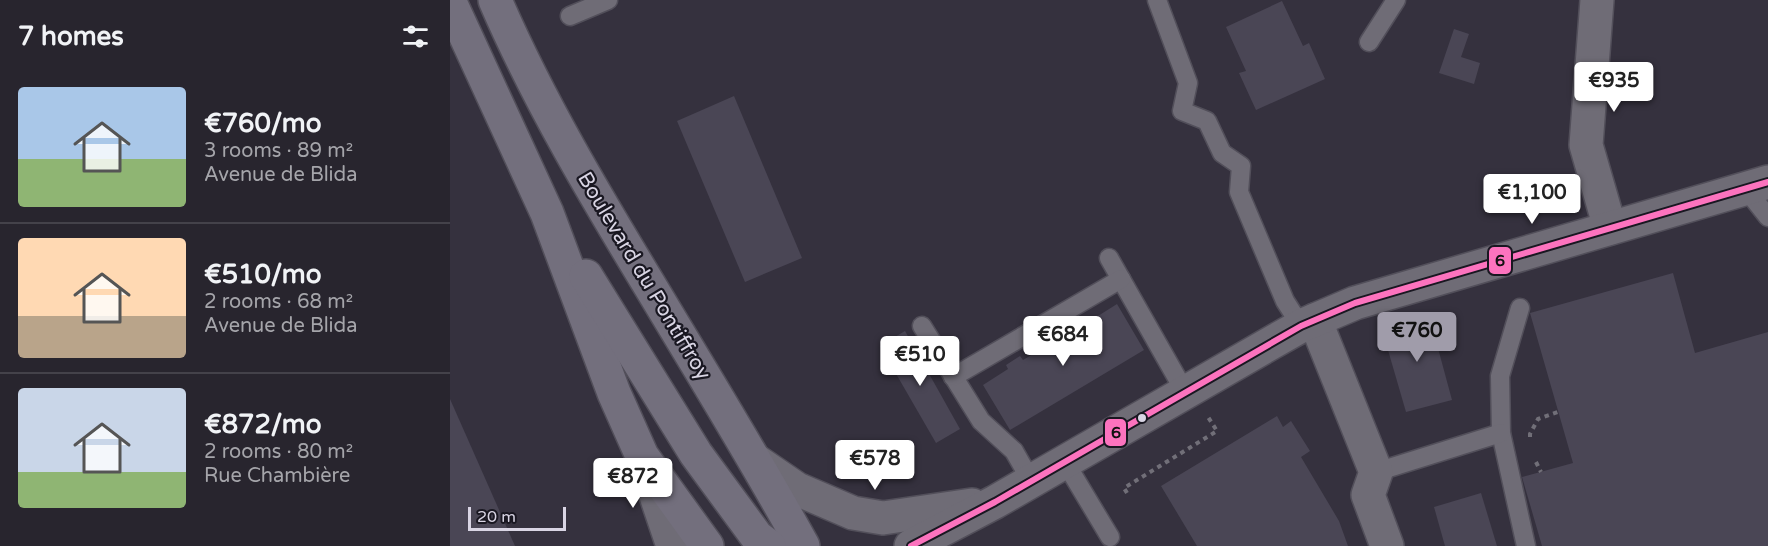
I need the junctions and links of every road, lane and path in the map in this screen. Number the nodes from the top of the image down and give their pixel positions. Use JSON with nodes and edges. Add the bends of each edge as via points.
{"nodes":[{"id":1,"x":495,"y":0,"type":"edge"},
{"id":2,"x":608,"y":0,"type":"edge"},
{"id":3,"x":1157,"y":0,"type":"edge"},
{"id":4,"x":1396,"y":0,"type":"edge"},
{"id":5,"x":1598,"y":0,"type":"edge"},
{"id":6,"x":450,"y":2,"type":"edge"},
{"id":7,"x":570,"y":16,"type":"dead end"},
{"id":8,"x":1369,"y":42,"type":"dead end"},
{"id":9,"x":1756,"y":185,"type":"edge"},
{"id":10,"x":548,"y":213,"type":"junction"},
{"id":11,"x":1768,"y":217,"type":"edge"},
{"id":12,"x":1610,"y":228,"type":"junction"},
{"id":13,"x":1109,"y":258,"type":"dead end"},
{"id":14,"x":1121,"y":279,"type":"junction"},
{"id":15,"x":1520,"y":308,"type":"dead end"},
{"id":16,"x":1308,"y":323,"type":"junction"},
{"id":17,"x":922,"y":326,"type":"dead end"},
{"id":18,"x":953,"y":377,"type":"junction"},
{"id":19,"x":1185,"y":392,"type":"junction"},
{"id":20,"x":1558,"y":412,"type":"dead end"},
{"id":21,"x":1208,"y":416,"type":"dead end"},
{"id":22,"x":1501,"y":433,"type":"junction"},
{"id":23,"x":1531,"y":443,"type":"dead end"},
{"id":24,"x":1531,"y":453,"type":"dead end"},
{"id":25,"x":642,"y":456,"type":"junction"},
{"id":26,"x":756,"y":461,"type":"junction"},
{"id":27,"x":1065,"y":462,"type":"junction"},
{"id":28,"x":1376,"y":472,"type":"junction"},
{"id":29,"x":1541,"y":472,"type":"dead end"},
{"id":30,"x":1031,"y":481,"type":"junction"},
{"id":31,"x":1127,"y":493,"type":"dead end"},
{"id":32,"x":994,"y":502,"type":"junction"},
{"id":33,"x":1110,"y":537,"type":"dead end"},
{"id":34,"x":927,"y":541,"type":"edge"},
{"id":35,"x":673,"y":546,"type":"edge"},
{"id":36,"x":707,"y":546,"type":"edge"},
{"id":37,"x":769,"y":546,"type":"edge"},
{"id":38,"x":803,"y":546,"type":"edge"},
{"id":39,"x":1387,"y":546,"type":"edge"},
{"id":40,"x":1526,"y":546,"type":"edge"}],
"edges":[{"from":1,"to":26,"type":"main road","name":"Boulevard du Pontiffroy","via":[[579,168]]},
{"from":2,"to":7,"type":"lane"},
{"from":3,"to":16,"type":"lane","via":[[1188,83],[1182,111],[1207,121],[1222,153],[1241,166],[1239,192],[1285,302]]},
{"from":4,"to":8,"type":"lane"},
{"from":5,"to":12,"type":"main road","via":[[1586,145]]},
{"from":6,"to":10,"type":"main road"},
{"from":9,"to":11,"type":"lane"},
{"from":9,"to":12,"type":"main road"},
{"from":10,"to":25,"type":"main road","via":[[614,393]]},
{"from":10,"to":37,"type":"main road","via":[[696,454],[757,537]]},
{"from":12,"to":16,"type":"main road","via":[[1355,303]]},
{"from":13,"to":14,"type":"lane"},
{"from":14,"to":18,"type":"lane"},
{"from":14,"to":19,"type":"lane"},
{"from":15,"to":22,"type":"lane","via":[[1500,376]]},
{"from":16,"to":19,"type":"main road"},
{"from":16,"to":28,"type":"main road"},
{"from":17,"to":18,"type":"lane"},
{"from":18,"to":30,"type":"lane","via":[[981,421],[1014,451]]},
{"from":19,"to":27,"type":"main road"},
{"from":20,"to":23,"type":"path","via":[[1538,419],[1530,434]]},
{"from":21,"to":31,"type":"path","via":[[1217,431],[1124,488]]},
{"from":22,"to":28,"type":"lane"},
{"from":22,"to":40,"type":"lane"},
{"from":24,"to":29,"type":"path"},
{"from":25,"to":35,"type":"main road"},
{"from":25,"to":36,"type":"main road"},
{"from":26,"to":32,"type":"main road","via":[[797,489],[853,513],[870,516],[884,518]]},
{"from":26,"to":38,"type":"main road","name":"Boulevard du Pontiffroy"},
{"from":27,"to":30,"type":"main road"},
{"from":27,"to":33,"type":"lane"},
{"from":28,"to":39,"type":"main road","via":[[1368,495]]},
{"from":30,"to":32,"type":"main road"},
{"from":32,"to":34,"type":"main road"}]}
